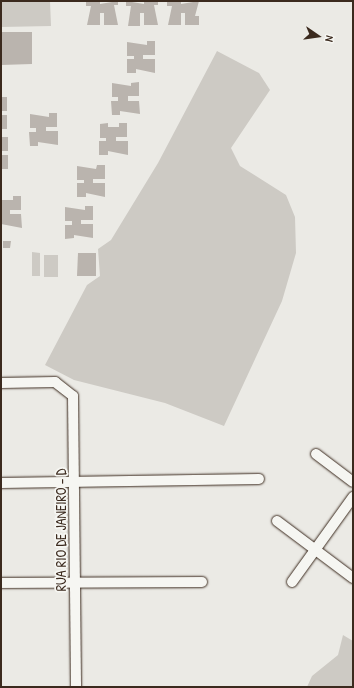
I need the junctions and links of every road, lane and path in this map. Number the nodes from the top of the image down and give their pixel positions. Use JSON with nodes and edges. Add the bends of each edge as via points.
{"nodes":[{"id":1,"x":1,"y":383,"type":"edge"},
{"id":2,"x":316,"y":454,"type":"dead end"},
{"id":3,"x":259,"y":479,"type":"dead end"},
{"id":4,"x":75,"y":482,"type":"junction"},
{"id":5,"x":353,"y":482,"type":"edge"},
{"id":6,"x":1,"y":483,"type":"edge"},
{"id":7,"x":353,"y":497,"type":"edge"},
{"id":8,"x":277,"y":521,"type":"dead end"},
{"id":9,"x":314,"y":549,"type":"junction"},
{"id":10,"x":353,"y":578,"type":"edge"},
{"id":11,"x":75,"y":581,"type":"junction"},
{"id":12,"x":202,"y":582,"type":"dead end"},
{"id":13,"x":292,"y":582,"type":"dead end"},
{"id":14,"x":1,"y":583,"type":"edge"},
{"id":15,"x":76,"y":687,"type":"edge"}],
"edges":[{"from":1,"to":4,"type":"street","name":"RUA RIO DE JANEIRO - D","via":[[55,382],[73,396]]},
{"from":2,"to":5,"type":"street"},
{"from":3,"to":4,"type":"street"},
{"from":4,"to":6,"type":"street"},
{"from":4,"to":11,"type":"street","name":"RUA RIO DE JANEIRO - D"},
{"from":7,"to":9,"type":"street"},
{"from":8,"to":9,"type":"street"},
{"from":9,"to":10,"type":"street"},
{"from":9,"to":13,"type":"street"},
{"from":11,"to":12,"type":"street"},
{"from":11,"to":14,"type":"street"},
{"from":11,"to":15,"type":"street","name":"RUA RIO DE JANEIRO - D"}]}
